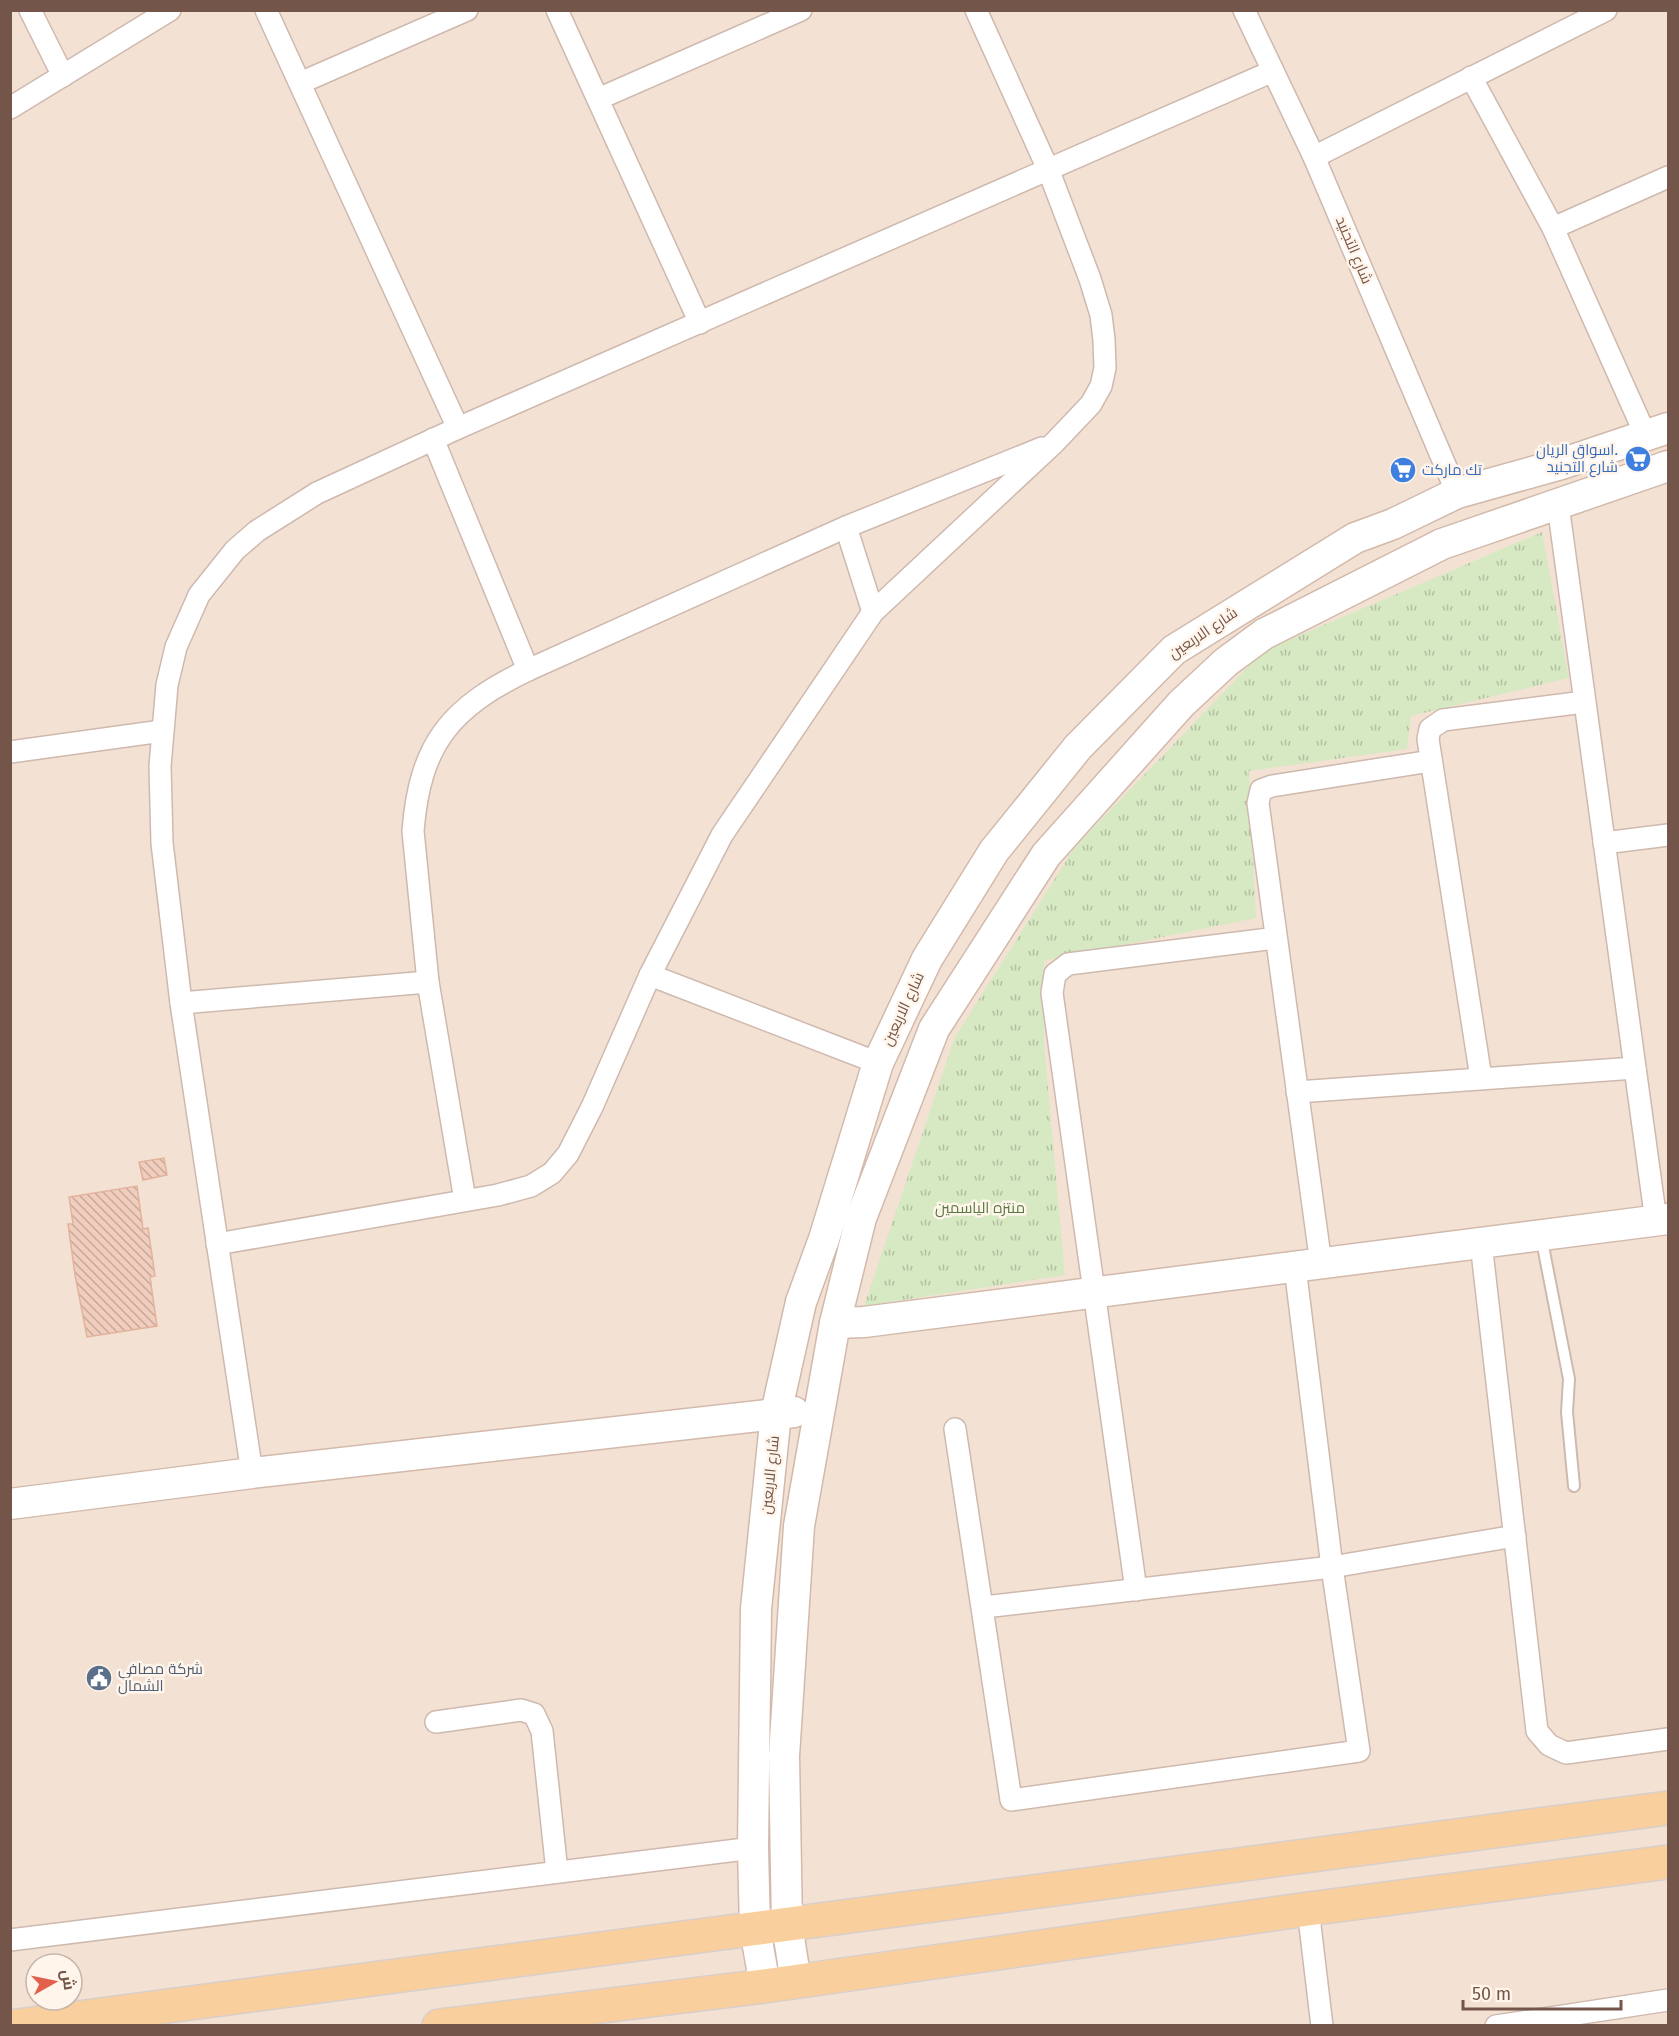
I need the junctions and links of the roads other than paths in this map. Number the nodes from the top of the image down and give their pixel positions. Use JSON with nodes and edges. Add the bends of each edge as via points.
{"nodes":[{"id":1,"x":30,"y":10,"type":"edge"},
{"id":2,"x":170,"y":10,"type":"edge"},
{"id":3,"x":266,"y":10,"type":"edge"},
{"id":4,"x":467,"y":10,"type":"edge"},
{"id":5,"x":557,"y":10,"type":"edge"},
{"id":6,"x":801,"y":10,"type":"edge"},
{"id":7,"x":976,"y":10,"type":"edge"},
{"id":8,"x":1244,"y":10,"type":"edge"},
{"id":9,"x":1606,"y":10,"type":"edge"},
{"id":10,"x":1273,"y":71,"type":"junction"},
{"id":11,"x":63,"y":76,"type":"junction"},
{"id":12,"x":1471,"y":77,"type":"junction"},
{"id":13,"x":300,"y":83,"type":"junction"},
{"id":14,"x":598,"y":99,"type":"junction"},
{"id":15,"x":10,"y":108,"type":"edge"},
{"id":16,"x":1314,"y":157,"type":"junction"},
{"id":17,"x":1048,"y":169,"type":"junction"},
{"id":18,"x":1668,"y":177,"type":"edge"},
{"id":19,"x":1553,"y":228,"type":"junction"},
{"id":20,"x":700,"y":323,"type":"junction"},
{"id":21,"x":458,"y":428,"type":"junction"},
{"id":22,"x":1657,"y":432,"type":"edge"},
{"id":23,"x":433,"y":440,"type":"junction"},
{"id":24,"x":1054,"y":443,"type":"junction"},
{"id":25,"x":1668,"y":466,"type":"edge"},
{"id":26,"x":1457,"y":493,"type":"junction"},
{"id":27,"x":1557,"y":505,"type":"junction"},
{"id":28,"x":846,"y":528,"type":"junction"},
{"id":29,"x":1355,"y":538,"type":"junction"},
{"id":30,"x":1372,"y":579,"type":"junction"},
{"id":31,"x":873,"y":612,"type":"junction"},
{"id":32,"x":528,"y":670,"type":"junction"},
{"id":33,"x":1584,"y":702,"type":"junction"},
{"id":34,"x":162,"y":731,"type":"junction"},
{"id":35,"x":10,"y":752,"type":"edge"},
{"id":36,"x":1431,"y":761,"type":"junction"},
{"id":37,"x":1668,"y":835,"type":"edge"},
{"id":38,"x":1604,"y":843,"type":"junction"},
{"id":39,"x":1276,"y":938,"type":"junction"},
{"id":40,"x":650,"y":975,"type":"junction"},
{"id":41,"x":428,"y":982,"type":"junction"},
{"id":42,"x":181,"y":1003,"type":"junction"},
{"id":43,"x":878,"y":1063,"type":"junction"},
{"id":44,"x":1635,"y":1068,"type":"junction"},
{"id":45,"x":1481,"y":1078,"type":"junction"},
{"id":46,"x":1297,"y":1092,"type":"junction"},
{"id":47,"x":465,"y":1200,"type":"junction"},
{"id":48,"x":1662,"y":1220,"type":"edge"},
{"id":49,"x":1541,"y":1235,"type":"junction"},
{"id":50,"x":1481,"y":1243,"type":"junction"},
{"id":51,"x":217,"y":1244,"type":"junction"},
{"id":52,"x":1308,"y":1265,"type":"junction"},
{"id":53,"x":1094,"y":1292,"type":"junction"},
{"id":54,"x":835,"y":1323,"type":"junction"},
{"id":55,"x":820,"y":1410,"type":"junction"},
{"id":56,"x":776,"y":1413,"type":"junction"},
{"id":57,"x":955,"y":1429,"type":"dead end"},
{"id":58,"x":252,"y":1473,"type":"junction"},
{"id":59,"x":1574,"y":1486,"type":"dead end"},
{"id":60,"x":10,"y":1504,"type":"edge"},
{"id":61,"x":1515,"y":1536,"type":"junction"},
{"id":62,"x":1332,"y":1567,"type":"junction"},
{"id":63,"x":1136,"y":1590,"type":"junction"},
{"id":64,"x":984,"y":1607,"type":"junction"},
{"id":65,"x":436,"y":1722,"type":"dead end"},
{"id":66,"x":1668,"y":1739,"type":"edge"},
{"id":67,"x":1668,"y":1808,"type":"edge"},
{"id":68,"x":753,"y":1848,"type":"junction"},
{"id":69,"x":1668,"y":1862,"type":"edge"},
{"id":70,"x":557,"y":1872,"type":"junction"},
{"id":71,"x":1308,"y":1909,"type":"junction"},
{"id":72,"x":787,"y":1925,"type":"junction"},
{"id":73,"x":755,"y":1929,"type":"junction"},
{"id":74,"x":10,"y":1940,"type":"edge"},
{"id":75,"x":780,"y":1984,"type":"junction"},
{"id":76,"x":1668,"y":2000,"type":"edge"},
{"id":77,"x":1561,"y":2020,"type":"edge"},
{"id":78,"x":498,"y":2022,"type":"edge"},
{"id":79,"x":17,"y":2025,"type":"edge"},
{"id":80,"x":439,"y":2025,"type":"edge"},
{"id":81,"x":1322,"y":2025,"type":"edge"},
{"id":82,"x":1496,"y":2025,"type":"edge"}],
"edges":[{"from":1,"to":11,"type":"street"},
{"from":2,"to":11,"type":"street"},
{"from":3,"to":13,"type":"street"},
{"from":4,"to":13,"type":"street"},
{"from":5,"to":14,"type":"street"},
{"from":6,"to":14,"type":"street"},
{"from":7,"to":17,"type":"street"},
{"from":8,"to":10,"type":"street","name":"شارع التجنيد"},
{"from":9,"to":12,"type":"street"},
{"from":10,"to":16,"type":"street","name":"شارع التجنيد"},
{"from":10,"to":17,"type":"street"},
{"from":11,"to":15,"type":"street"},
{"from":12,"to":16,"type":"street"},
{"from":12,"to":19,"type":"street"},
{"from":13,"to":21,"type":"street"},
{"from":14,"to":20,"type":"street"},
{"from":16,"to":26,"type":"street","name":"شارع التجنيد"},
{"from":17,"to":20,"type":"street"},
{"from":17,"to":24,"type":"street","via":[[1101,315],[1105,368],[1091,404]]},
{"from":18,"to":19,"type":"street"},
{"from":19,"to":22,"type":"street"},
{"from":20,"to":21,"type":"street"},
{"from":21,"to":23,"type":"street"},
{"from":22,"to":26,"type":"main road","name":"شارع الاربعين"},
{"from":23,"to":32,"type":"street"},
{"from":23,"to":34,"type":"street","via":[[316,493],[257,531],[236,550],[199,595],[186,621],[167,685]]},
{"from":24,"to":28,"type":"street"},
{"from":24,"to":31,"type":"street"},
{"from":25,"to":27,"type":"main road"},
{"from":26,"to":29,"type":"main road","name":"شارع الاربعين"},
{"from":27,"to":30,"type":"main road","via":[[1442,544]]},
{"from":27,"to":33,"type":"street"},
{"from":28,"to":31,"type":"street"},
{"from":28,"to":32,"type":"street"},
{"from":29,"to":30,"type":"main road"},
{"from":29,"to":43,"type":"main road","name":"شارع الاربعين","via":[[1174,650],[1078,747],[994,850],[927,959]]},
{"from":30,"to":54,"type":"main road","via":[[1264,634],[1226,662],[1182,704],[1046,855],[934,1029],[861,1218]]},
{"from":31,"to":40,"type":"street","via":[[722,835]]},
{"from":32,"to":41,"type":"street","via":[[495,686],[451,720],[438,739],[421,783],[415,806],[414,855]]},
{"from":33,"to":36,"type":"street","via":[[1443,720],[1431,729],[1428,739]]},
{"from":33,"to":38,"type":"street"},
{"from":34,"to":35,"type":"street"},
{"from":34,"to":42,"type":"street","via":[[162,843]]},
{"from":36,"to":39,"type":"street","via":[[1261,790],[1258,802]]},
{"from":36,"to":45,"type":"street"},
{"from":37,"to":38,"type":"street"},
{"from":38,"to":44,"type":"street"},
{"from":39,"to":46,"type":"street"},
{"from":39,"to":53,"type":"street","via":[[1068,964],[1055,974],[1052,993]]},
{"from":40,"to":43,"type":"street"},
{"from":40,"to":47,"type":"street","via":[[568,1154],[552,1173],[531,1186]]},
{"from":41,"to":42,"type":"street"},
{"from":41,"to":47,"type":"street"},
{"from":42,"to":51,"type":"street"},
{"from":43,"to":56,"type":"main road","name":"شارع الاربعين","via":[[801,1302]]},
{"from":44,"to":45,"type":"street"},
{"from":44,"to":48,"type":"street"},
{"from":45,"to":46,"type":"street"},
{"from":46,"to":52,"type":"street"},
{"from":47,"to":51,"type":"street"},
{"from":48,"to":49,"type":"main road"},
{"from":49,"to":50,"type":"main road"},
{"from":49,"to":59,"type":"lane","via":[[1569,1379],[1567,1412]]},
{"from":50,"to":52,"type":"main road"},
{"from":50,"to":61,"type":"street"},
{"from":51,"to":58,"type":"street"},
{"from":52,"to":53,"type":"main road"},
{"from":52,"to":62,"type":"street"},
{"from":53,"to":54,"type":"main road"},
{"from":53,"to":63,"type":"street"},
{"from":54,"to":55,"type":"main road"},
{"from":55,"to":56,"type":"main road"},
{"from":55,"to":72,"type":"main road","via":[[799,1526],[784,1756]]},
{"from":56,"to":58,"type":"main road"},
{"from":56,"to":68,"type":"main road","name":"شارع الاربعين","via":[[756,1609]]},
{"from":57,"to":64,"type":"street"},
{"from":58,"to":60,"type":"main road"},
{"from":61,"to":62,"type":"street"},
{"from":61,"to":66,"type":"street","via":[[1537,1731],[1549,1746],[1566,1753]]},
{"from":62,"to":63,"type":"street"},
{"from":62,"to":64,"type":"street","via":[[1359,1751],[1011,1800]]},
{"from":63,"to":64,"type":"street"},
{"from":65,"to":70,"type":"street","via":[[521,1710],[534,1714],[542,1731]]},
{"from":67,"to":72,"type":"main road"},
{"from":68,"to":70,"type":"street"},
{"from":68,"to":73,"type":"main road","name":"شارع الاربعين"},
{"from":69,"to":71,"type":"main road"},
{"from":70,"to":74,"type":"street"},
{"from":71,"to":75,"type":"main road"},
{"from":71,"to":81,"type":"street"},
{"from":72,"to":73,"type":"main road"},
{"from":72,"to":75,"type":"main road"},
{"from":73,"to":75,"type":"main road","name":"شارع الاربعين"},
{"from":73,"to":79,"type":"main road"},
{"from":75,"to":78,"type":"main road"},
{"from":76,"to":77,"type":"street"},
{"from":77,"to":82,"type":"street"},
{"from":78,"to":80,"type":"main road"}]}
